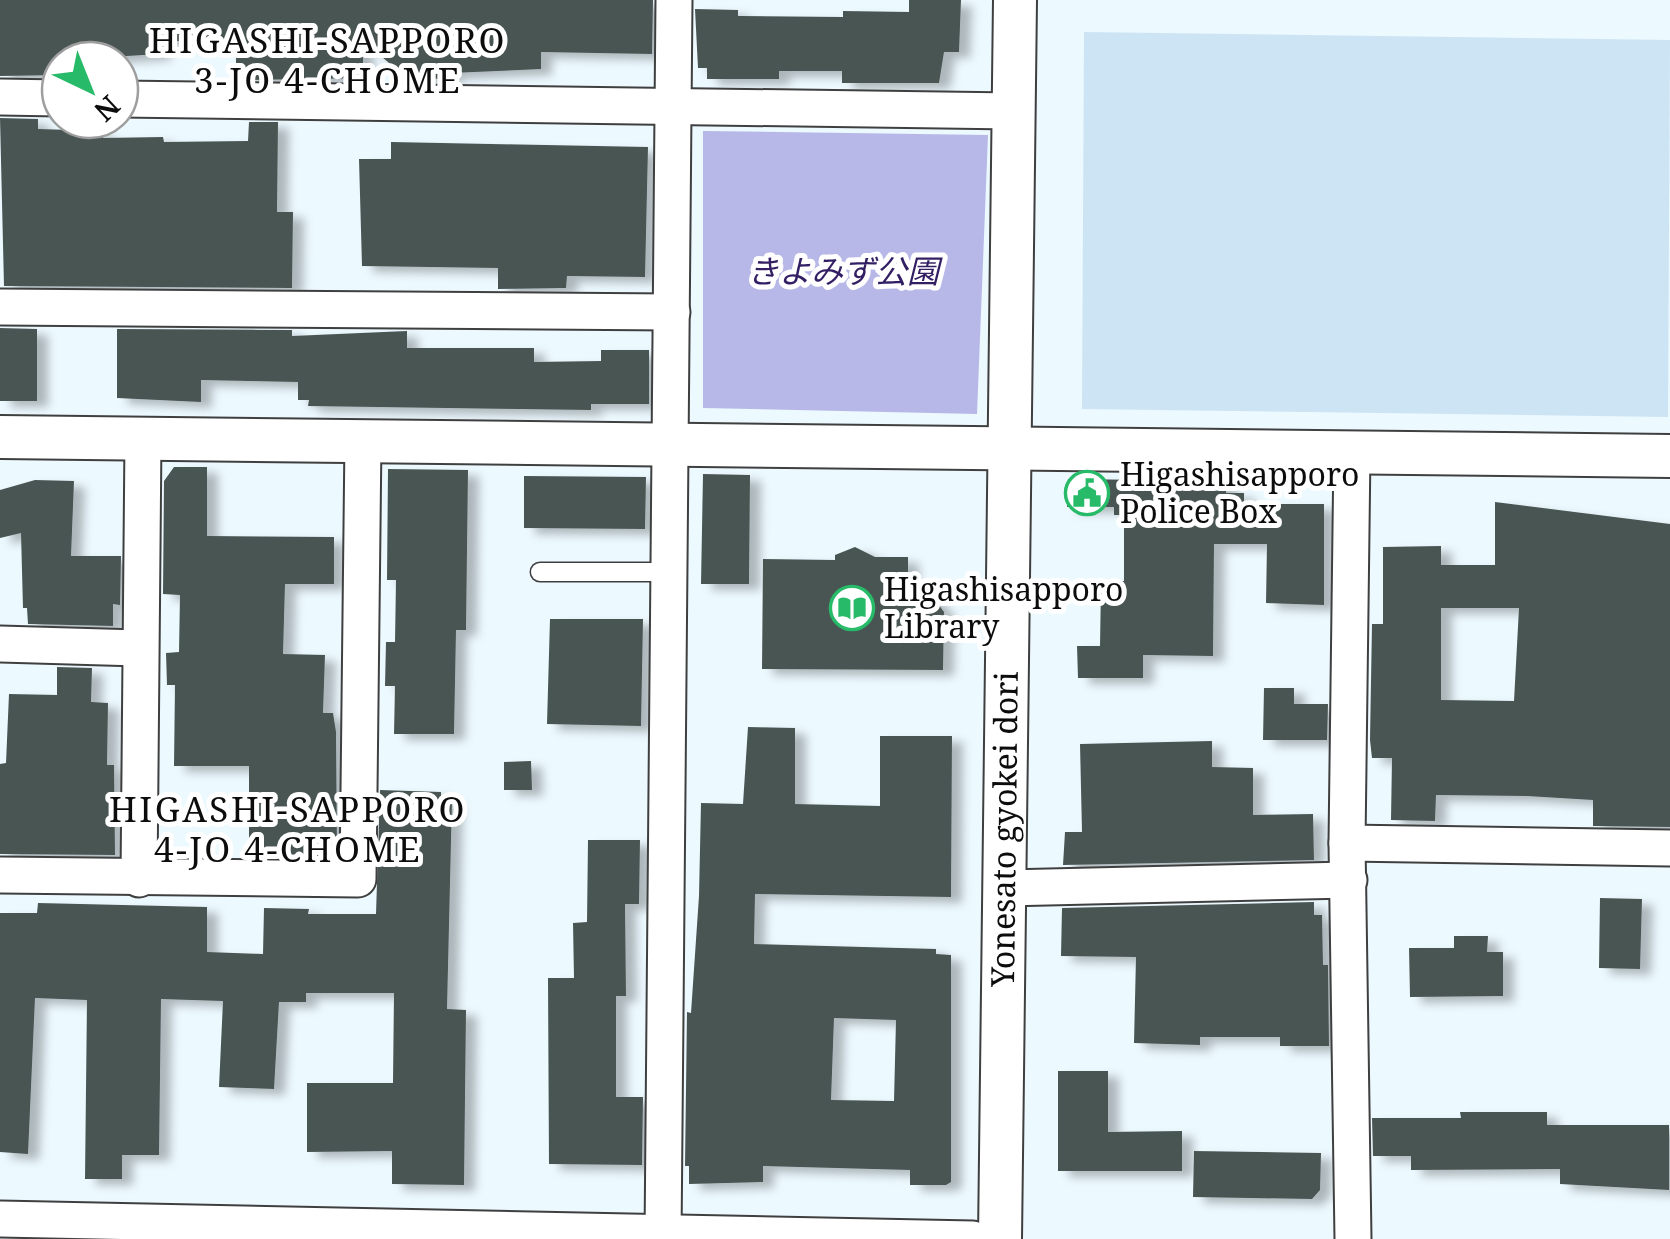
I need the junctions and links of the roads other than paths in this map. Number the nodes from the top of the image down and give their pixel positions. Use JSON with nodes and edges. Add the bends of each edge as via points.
{"nodes":[{"id":1,"x":674,"y":0,"type":"edge"},
{"id":2,"x":1015,"y":0,"type":"edge"},
{"id":3,"x":0,"y":97,"type":"edge"},
{"id":4,"x":40,"y":98,"type":"edge"},
{"id":5,"x":140,"y":99,"type":"edge"},
{"id":6,"x":673,"y":106,"type":"junction"},
{"id":7,"x":1014,"y":111,"type":"junction"},
{"id":8,"x":0,"y":307,"type":"edge"},
{"id":9,"x":672,"y":312,"type":"junction"},
{"id":10,"x":0,"y":437,"type":"edge"},
{"id":11,"x":143,"y":438,"type":"junction"},
{"id":12,"x":363,"y":439,"type":"junction"},
{"id":13,"x":669,"y":445,"type":"junction"},
{"id":14,"x":1012,"y":446,"type":"junction"},
{"id":15,"x":1352,"y":451,"type":"junction"},
{"id":16,"x":1670,"y":456,"type":"edge"},
{"id":17,"x":540,"y":572,"type":"dead end"},
{"id":18,"x":666,"y":572,"type":"junction"},
{"id":19,"x":0,"y":644,"type":"edge"},
{"id":20,"x":139,"y":648,"type":"junction"},
{"id":21,"x":1346,"y":843,"type":"junction"},
{"id":22,"x":1670,"y":848,"type":"edge"},
{"id":23,"x":0,"y":875,"type":"edge"},
{"id":24,"x":138,"y":879,"type":"junction"},
{"id":25,"x":1349,"y":880,"type":"junction"},
{"id":26,"x":1004,"y":888,"type":"junction"},
{"id":27,"x":0,"y":1219,"type":"edge"},
{"id":28,"x":182,"y":1230,"type":"edge"},
{"id":29,"x":480,"y":1234,"type":"edge"},
{"id":30,"x":663,"y":1236,"type":"edge"},
{"id":31,"x":973,"y":1239,"type":"edge"},
{"id":32,"x":1000,"y":1239,"type":"edge"},
{"id":33,"x":1353,"y":1239,"type":"edge"}],
"edges":[{"from":1,"to":6,"type":"street"},
{"from":2,"to":7,"type":"street","name":"Yonesato gyokei dori"},
{"from":3,"to":4,"type":"street"},
{"from":5,"to":6,"type":"street"},
{"from":6,"to":7,"type":"street"},
{"from":6,"to":9,"type":"street"},
{"from":7,"to":14,"type":"street","name":"Yonesato gyokei dori"},
{"from":8,"to":9,"type":"street"},
{"from":9,"to":13,"type":"street"},
{"from":10,"to":11,"type":"street"},
{"from":11,"to":12,"type":"street"},
{"from":11,"to":20,"type":"street"},
{"from":12,"to":13,"type":"street"},
{"from":12,"to":24,"type":"street","via":[[358,879]]},
{"from":13,"to":14,"type":"street"},
{"from":13,"to":18,"type":"street"},
{"from":14,"to":15,"type":"street"},
{"from":14,"to":26,"type":"street","name":"Yonesato gyokei dori"},
{"from":15,"to":16,"type":"street"},
{"from":15,"to":21,"type":"street"},
{"from":17,"to":18,"type":"lane"},
{"from":18,"to":30,"type":"street"},
{"from":19,"to":20,"type":"street"},
{"from":20,"to":24,"type":"street"},
{"from":21,"to":22,"type":"street"},
{"from":21,"to":25,"type":"street"},
{"from":23,"to":24,"type":"street"},
{"from":25,"to":26,"type":"street"},
{"from":25,"to":33,"type":"street"},
{"from":26,"to":32,"type":"street","name":"Yonesato gyokei dori"},
{"from":27,"to":28,"type":"street"},
{"from":28,"to":29,"type":"street"},
{"from":29,"to":30,"type":"street"},
{"from":30,"to":31,"type":"street"}]}
